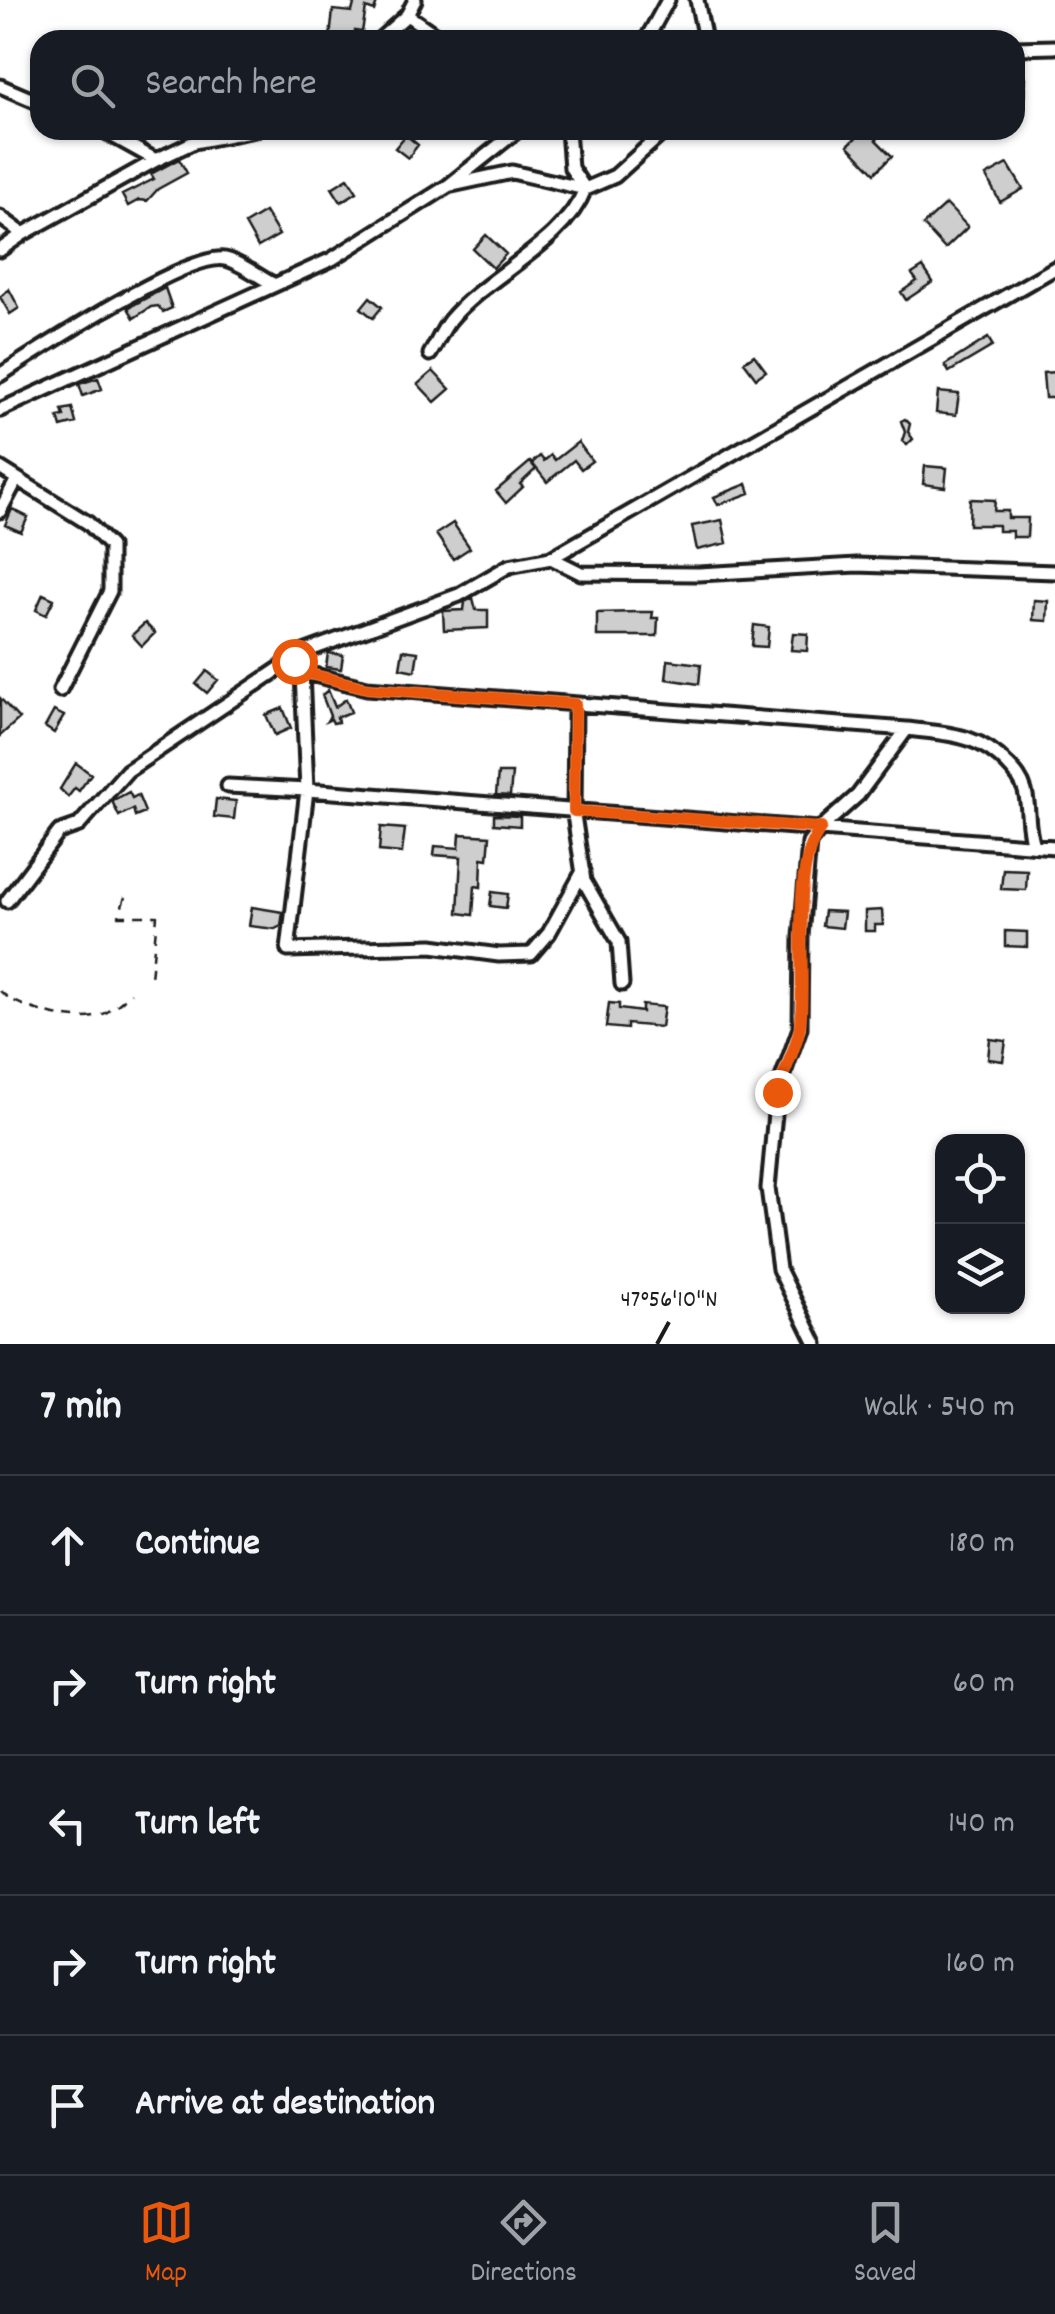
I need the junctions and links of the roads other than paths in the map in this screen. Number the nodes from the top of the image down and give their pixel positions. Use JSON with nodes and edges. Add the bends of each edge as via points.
{"nodes":[{"id":1,"x":416,"y":0,"type":"edge"},
{"id":2,"x":668,"y":0,"type":"edge"},
{"id":3,"x":697,"y":0,"type":"edge"},
{"id":4,"x":406,"y":15,"type":"junction"},
{"id":5,"x":390,"y":30,"type":"edge"},
{"id":6,"x":428,"y":30,"type":"edge"},
{"id":7,"x":652,"y":30,"type":"edge"},
{"id":8,"x":703,"y":30,"type":"edge"},
{"id":9,"x":1025,"y":48,"type":"edge"},
{"id":10,"x":1055,"y":48,"type":"edge"},
{"id":11,"x":0,"y":86,"type":"edge"},
{"id":12,"x":30,"y":99,"type":"edge"},
{"id":13,"x":120,"y":140,"type":"edge"},
{"id":14,"x":204,"y":140,"type":"edge"},
{"id":15,"x":506,"y":140,"type":"edge"},
{"id":16,"x":569,"y":140,"type":"edge"},
{"id":17,"x":655,"y":140,"type":"edge"},
{"id":18,"x":156,"y":160,"type":"junction"},
{"id":19,"x":448,"y":186,"type":"junction"},
{"id":20,"x":585,"y":189,"type":"junction"},
{"id":21,"x":0,"y":217,"type":"edge"},
{"id":22,"x":22,"y":234,"type":"junction"},
{"id":23,"x":0,"y":250,"type":"edge"},
{"id":24,"x":1055,"y":268,"type":"edge"},
{"id":25,"x":273,"y":284,"type":"junction"},
{"id":26,"x":430,"y":354,"type":"dead end"},
{"id":27,"x":0,"y":375,"type":"edge"},
{"id":28,"x":0,"y":410,"type":"edge"},
{"id":29,"x":0,"y":468,"type":"edge"},
{"id":30,"x":16,"y":478,"type":"junction"},
{"id":31,"x":0,"y":512,"type":"edge"},
{"id":32,"x":551,"y":558,"type":"junction"},
{"id":33,"x":1055,"y":572,"type":"edge"},
{"id":34,"x":304,"y":652,"type":"junction"},
{"id":35,"x":302,"y":672,"type":"junction"},
{"id":36,"x":60,"y":690,"type":"dead end"},
{"id":37,"x":575,"y":704,"type":"junction"},
{"id":38,"x":907,"y":729,"type":"junction"},
{"id":39,"x":228,"y":786,"type":"dead end"},
{"id":40,"x":308,"y":790,"type":"junction"},
{"id":41,"x":574,"y":811,"type":"junction"},
{"id":42,"x":821,"y":828,"type":"junction"},
{"id":43,"x":1034,"y":845,"type":"junction"},
{"id":44,"x":1055,"y":847,"type":"edge"},
{"id":45,"x":582,"y":870,"type":"junction"},
{"id":46,"x":7,"y":900,"type":"dead end"},
{"id":47,"x":622,"y":984,"type":"dead end"},
{"id":48,"x":816,"y":1344,"type":"edge"}],
"edges":[{"from":1,"to":4,"type":"street"},
{"from":2,"to":7,"type":"street"},
{"from":3,"to":8,"type":"street"},
{"from":4,"to":5,"type":"street"},
{"from":4,"to":6,"type":"street"},
{"from":9,"to":10,"type":"street"},
{"from":11,"to":12,"type":"street"},
{"from":13,"to":18,"type":"street"},
{"from":14,"to":18,"type":"street"},
{"from":15,"to":19,"type":"street"},
{"from":16,"to":20,"type":"street","via":[[571,168]]},
{"from":17,"to":20,"type":"street","via":[[615,176]]},
{"from":18,"to":22,"type":"street"},
{"from":19,"to":20,"type":"street","via":[[512,172]]},
{"from":19,"to":25,"type":"street","via":[[332,259]]},
{"from":20,"to":26,"type":"street","via":[[558,227],[450,320]]},
{"from":21,"to":22,"type":"street"},
{"from":22,"to":23,"type":"street"},
{"from":24,"to":32,"type":"street"},
{"from":25,"to":27,"type":"street","via":[[224,258],[190,265]]},
{"from":25,"to":28,"type":"street"},
{"from":29,"to":30,"type":"street"},
{"from":30,"to":31,"type":"street"},
{"from":30,"to":36,"type":"street","via":[[88,523],[110,546],[110,592]]},
{"from":32,"to":33,"type":"street","via":[[581,573],[857,566]]},
{"from":32,"to":34,"type":"street","via":[[508,566],[459,595]]},
{"from":34,"to":35,"type":"street"},
{"from":34,"to":46,"type":"street","via":[[128,771],[79,825],[59,832]]},
{"from":35,"to":37,"type":"street","via":[[367,688]]},
{"from":35,"to":40,"type":"street"},
{"from":37,"to":38,"type":"street"},
{"from":37,"to":41,"type":"street"},
{"from":38,"to":42,"type":"street","via":[[858,795]]},
{"from":38,"to":43,"type":"street","via":[[971,738],[993,750],[1021,779]]},
{"from":39,"to":40,"type":"street"},
{"from":40,"to":41,"type":"street"},
{"from":40,"to":45,"type":"street","via":[[288,950],[432,946],[531,954]]},
{"from":41,"to":42,"type":"street"},
{"from":41,"to":45,"type":"street"},
{"from":42,"to":43,"type":"street"},
{"from":42,"to":48,"type":"street","via":[[809,843],[800,1028],[777,1092],[768,1188],[779,1269]]},
{"from":43,"to":44,"type":"street"},
{"from":45,"to":47,"type":"street","via":[[619,942]]}]}
